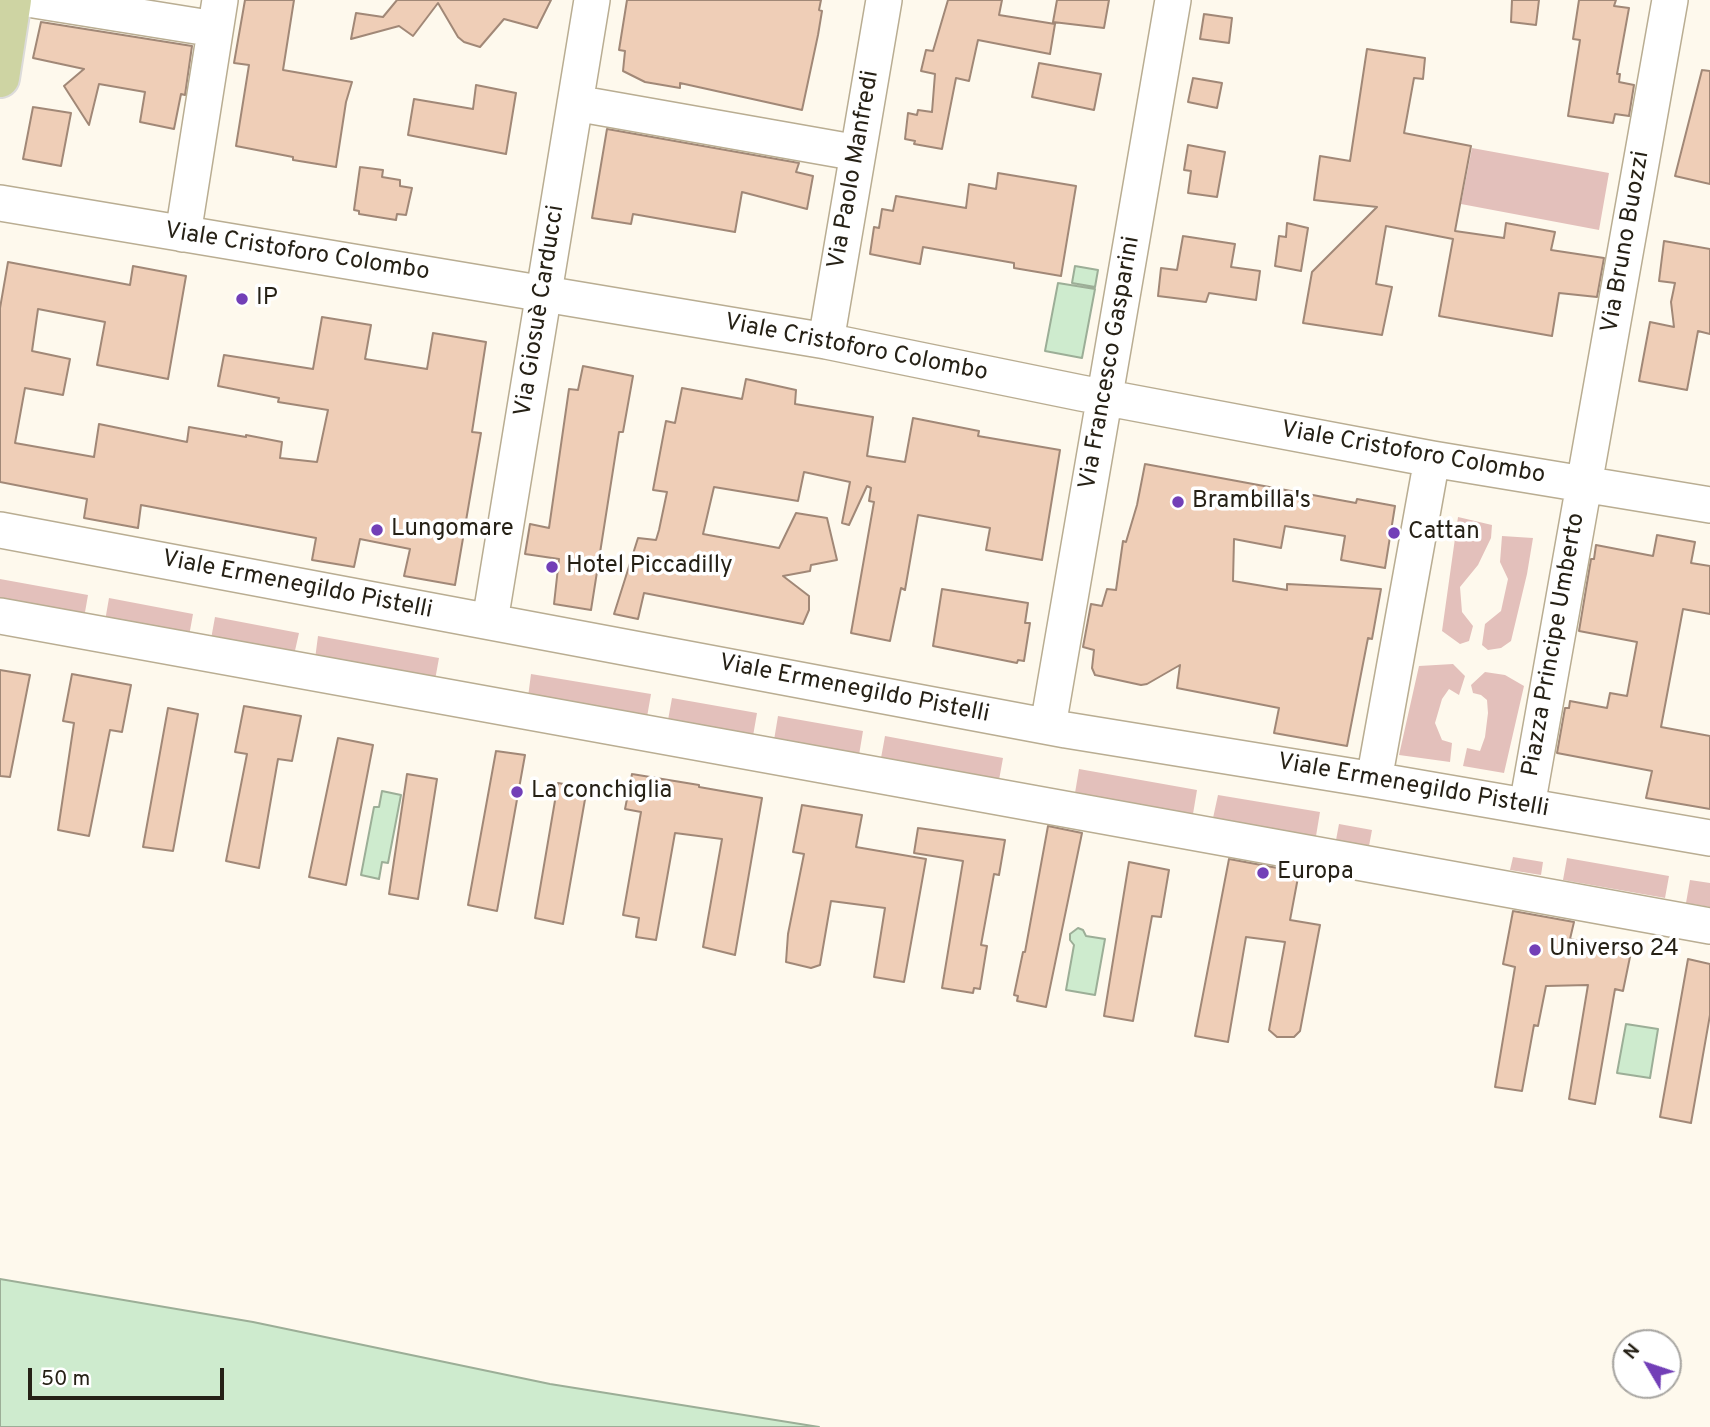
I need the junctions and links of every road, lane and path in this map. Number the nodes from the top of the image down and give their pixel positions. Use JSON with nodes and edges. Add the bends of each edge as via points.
{"nodes":[{"id":1,"x":12,"y":0,"type":"edge"},
{"id":2,"x":34,"y":0,"type":"edge"},
{"id":3,"x":592,"y":0,"type":"edge"},
{"id":4,"x":884,"y":0,"type":"edge"},
{"id":5,"x":1174,"y":0,"type":"edge"},
{"id":6,"x":1670,"y":0,"type":"edge"},
{"id":7,"x":218,"y":14,"type":"edge"},
{"id":8,"x":0,"y":78,"type":"edge"},
{"id":9,"x":575,"y":103,"type":"junction"},
{"id":10,"x":858,"y":153,"type":"junction"},
{"id":11,"x":0,"y":203,"type":"edge"},
{"id":12,"x":183,"y":234,"type":"junction"},
{"id":13,"x":544,"y":294,"type":"junction"},
{"id":14,"x":826,"y":341,"type":"junction"},
{"id":15,"x":1105,"y":397,"type":"junction"},
{"id":16,"x":1432,"y":459,"type":"junction"},
{"id":17,"x":1584,"y":484,"type":"junction"},
{"id":18,"x":1710,"y":505,"type":"edge"},
{"id":19,"x":0,"y":530,"type":"edge"},
{"id":20,"x":0,"y":616,"type":"edge"},
{"id":21,"x":490,"y":621,"type":"junction"},
{"id":22,"x":1048,"y":726,"type":"junction"},
{"id":23,"x":1374,"y":780,"type":"junction"},
{"id":24,"x":1527,"y":806,"type":"junction"},
{"id":25,"x":1710,"y":838,"type":"edge"},
{"id":26,"x":1710,"y":926,"type":"edge"}],
"edges":[{"from":1,"to":8,"type":"main road"},
{"from":2,"to":7,"type":"street"},
{"from":3,"to":9,"type":"street","name":"Via Giosuè Carducci"},
{"from":4,"to":10,"type":"street","name":"Via Paolo Manfredi"},
{"from":5,"to":15,"type":"street","name":"Via Francesco Gasparini"},
{"from":6,"to":17,"type":"street","name":"Via Bruno Buozzi"},
{"from":7,"to":12,"type":"street"},
{"from":9,"to":10,"type":"street"},
{"from":9,"to":13,"type":"street","name":"Via Giosuè Carducci"},
{"from":10,"to":14,"type":"street","name":"Via Paolo Manfredi"},
{"from":11,"to":12,"type":"street","name":"Viale Cristoforo Colombo"},
{"from":12,"to":13,"type":"street","name":"Viale Cristoforo Colombo"},
{"from":13,"to":14,"type":"street","name":"Viale Cristoforo Colombo"},
{"from":13,"to":21,"type":"street","name":"Via Giosuè Carducci"},
{"from":14,"to":15,"type":"street","name":"Viale Cristoforo Colombo"},
{"from":15,"to":16,"type":"street","name":"Viale Cristoforo Colombo"},
{"from":15,"to":22,"type":"street","name":"Via Francesco Gasparini"},
{"from":16,"to":17,"type":"street","name":"Viale Cristoforo Colombo"},
{"from":16,"to":23,"type":"street"},
{"from":17,"to":18,"type":"street","name":"Viale Cristoforo Colombo"},
{"from":17,"to":24,"type":"street","name":"Piazza Principe Umberto"},
{"from":19,"to":21,"type":"street","name":"Viale Ermenegildo Pistelli"},
{"from":20,"to":26,"type":"street"},
{"from":21,"to":22,"type":"street","name":"Viale Ermenegildo Pistelli"},
{"from":22,"to":23,"type":"street","name":"Viale Ermenegildo Pistelli"},
{"from":23,"to":24,"type":"street","name":"Viale Ermenegildo Pistelli"},
{"from":24,"to":25,"type":"street","name":"Viale Ermenegildo Pistelli"}]}
